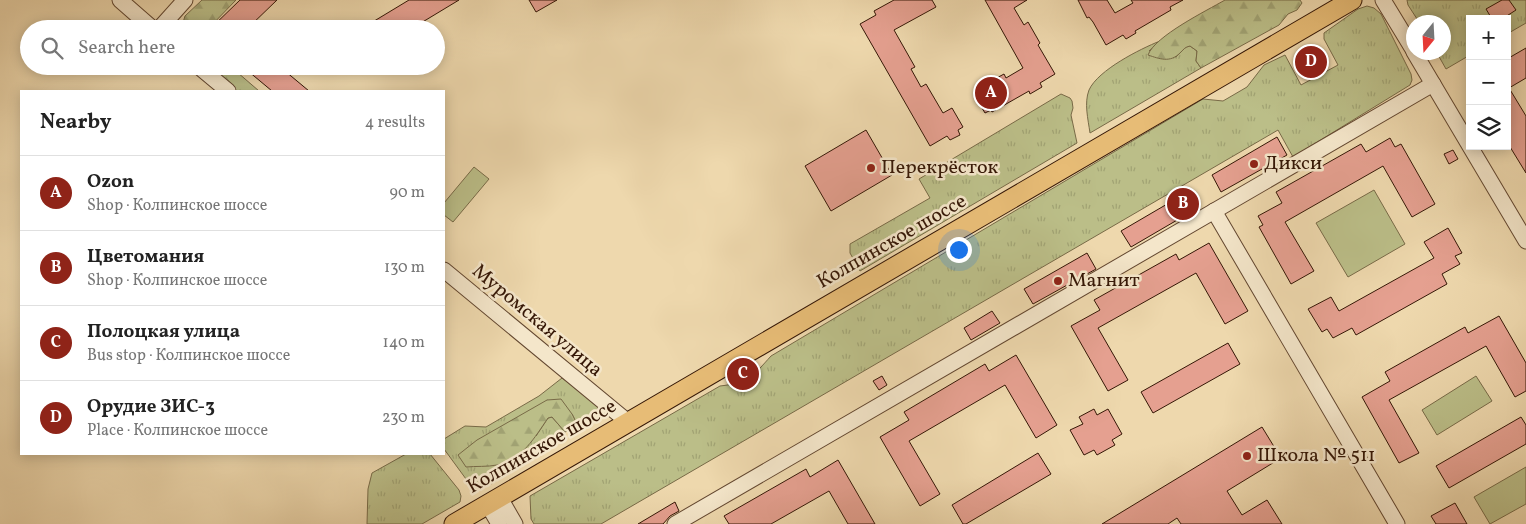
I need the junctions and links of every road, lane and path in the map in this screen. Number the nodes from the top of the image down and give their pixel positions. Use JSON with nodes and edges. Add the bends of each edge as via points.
{"nodes":[{"id":1,"x":120,"y":0,"type":"edge"},
{"id":2,"x":185,"y":0,"type":"edge"},
{"id":3,"x":1352,"y":0,"type":"edge"},
{"id":4,"x":1383,"y":0,"type":"edge"},
{"id":5,"x":143,"y":20,"type":"edge"},
{"id":6,"x":167,"y":20,"type":"edge"},
{"id":7,"x":1406,"y":39,"type":"edge"},
{"id":8,"x":1419,"y":60,"type":"edge"},
{"id":9,"x":209,"y":75,"type":"edge"},
{"id":10,"x":1433,"y":84,"type":"junction"},
{"id":11,"x":227,"y":90,"type":"edge"},
{"id":12,"x":1214,"y":211,"type":"junction"},
{"id":13,"x":1526,"y":242,"type":"edge"},
{"id":14,"x":445,"y":271,"type":"edge"},
{"id":15,"x":628,"y":422,"type":"junction"},
{"id":16,"x":494,"y":502,"type":"junction"},
{"id":17,"x":454,"y":524,"type":"edge"},
{"id":18,"x":499,"y":524,"type":"edge"},
{"id":19,"x":515,"y":524,"type":"edge"},
{"id":20,"x":675,"y":524,"type":"edge"},
{"id":21,"x":1398,"y":524,"type":"edge"}],
"edges":[{"from":1,"to":5,"type":"street"},
{"from":2,"to":6,"type":"street"},
{"from":3,"to":15,"type":"main road","name":"Колпинское шоссе"},
{"from":4,"to":7,"type":"street"},
{"from":8,"to":10,"type":"street"},
{"from":9,"to":11,"type":"street"},
{"from":10,"to":12,"type":"street"},
{"from":10,"to":13,"type":"street"},
{"from":12,"to":20,"type":"street"},
{"from":12,"to":21,"type":"street"},
{"from":14,"to":15,"type":"street","name":"Муромская улица"},
{"from":15,"to":16,"type":"main road","name":"Колпинское шоссе"},
{"from":16,"to":17,"type":"main road","name":"Колпинское шоссе"},
{"from":16,"to":18,"type":"street"},
{"from":16,"to":19,"type":"street"}]}
